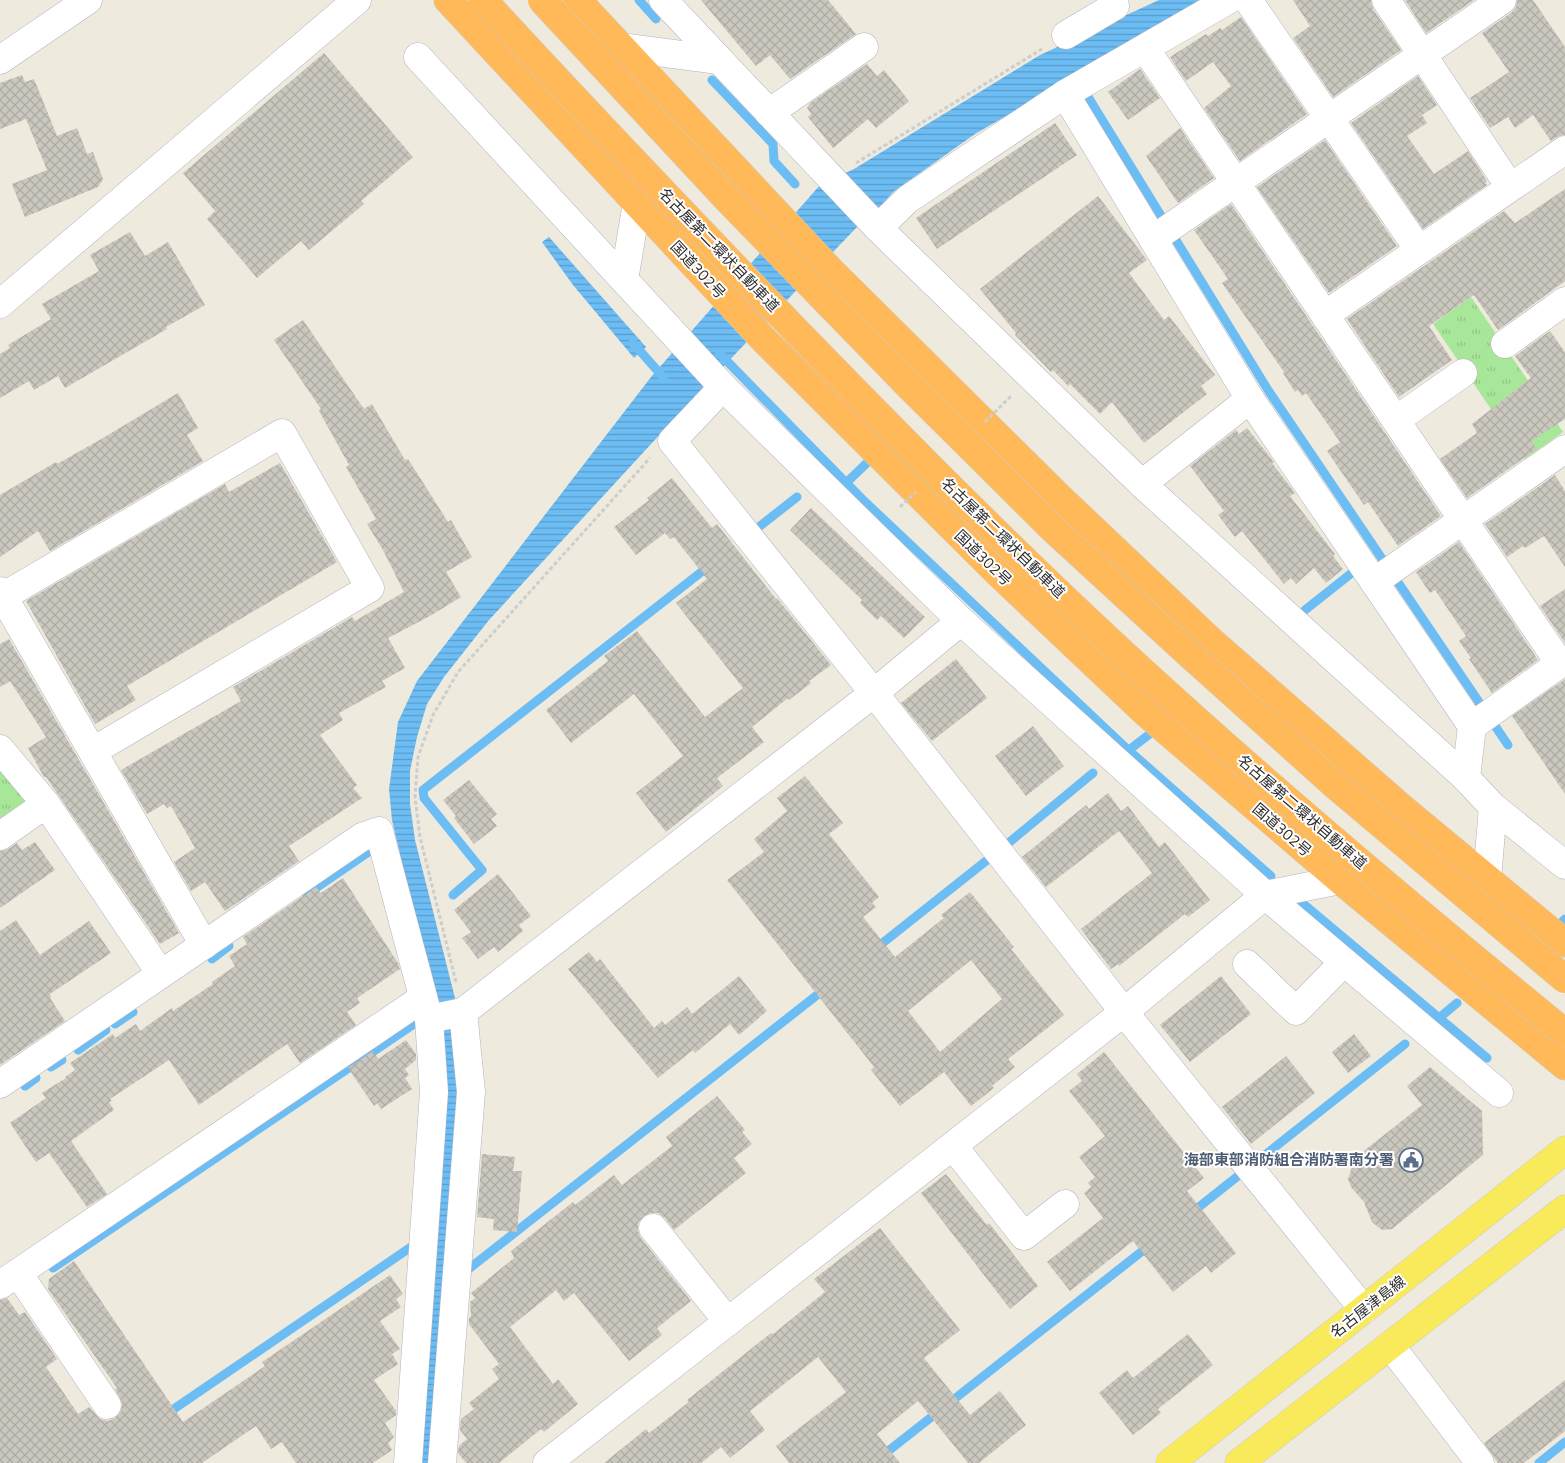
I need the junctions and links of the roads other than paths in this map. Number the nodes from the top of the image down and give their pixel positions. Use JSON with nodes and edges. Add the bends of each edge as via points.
{"nodes":[{"id":1,"x":88,"y":0,"type":"edge"},
{"id":2,"x":357,"y":0,"type":"edge"},
{"id":3,"x":448,"y":0,"type":"edge"},
{"id":4,"x":483,"y":0,"type":"edge"},
{"id":5,"x":542,"y":0,"type":"edge"},
{"id":6,"x":577,"y":0,"type":"edge"},
{"id":7,"x":663,"y":0,"type":"edge"},
{"id":8,"x":1228,"y":0,"type":"edge"},
{"id":9,"x":1248,"y":0,"type":"edge"},
{"id":10,"x":1386,"y":0,"type":"edge"},
{"id":11,"x":1502,"y":0,"type":"edge"},
{"id":12,"x":1118,"y":2,"type":"edge"},
{"id":13,"x":1066,"y":35,"type":"road end"},
{"id":14,"x":620,"y":47,"type":"junction"},
{"id":15,"x":864,"y":47,"type":"dead end"},
{"id":16,"x":1145,"y":48,"type":"junction"},
{"id":17,"x":1422,"y":55,"type":"junction"},
{"id":18,"x":418,"y":57,"type":"dead end"},
{"id":19,"x":0,"y":60,"type":"edge"},
{"id":20,"x":719,"y":60,"type":"junction"},
{"id":21,"x":1075,"y":88,"type":"junction"},
{"id":22,"x":769,"y":113,"type":"junction"},
{"id":23,"x":1329,"y":118,"type":"junction"},
{"id":24,"x":1565,"y":150,"type":"edge"},
{"id":25,"x":1236,"y":182,"type":"junction"},
{"id":26,"x":1510,"y":187,"type":"junction"},
{"id":27,"x":636,"y":203,"type":"junction"},
{"id":28,"x":874,"y":224,"type":"junction"},
{"id":29,"x":1165,"y":231,"type":"junction"},
{"id":30,"x":1419,"y":250,"type":"junction"},
{"id":31,"x":624,"y":280,"type":"junction"},
{"id":32,"x":0,"y":304,"type":"edge"},
{"id":33,"x":1561,"y":313,"type":"edge"},
{"id":34,"x":1325,"y":315,"type":"junction"},
{"id":35,"x":1505,"y":344,"type":"dead end"},
{"id":36,"x":1463,"y":373,"type":"dead end"},
{"id":37,"x":723,"y":387,"type":"junction"},
{"id":38,"x":1250,"y":399,"type":"junction"},
{"id":39,"x":1396,"y":420,"type":"junction"},
{"id":40,"x":1562,"y":458,"type":"edge"},
{"id":41,"x":1142,"y":484,"type":"junction"},
{"id":42,"x":1463,"y":520,"type":"junction"},
{"id":43,"x":1386,"y":573,"type":"junction"},
{"id":44,"x":2,"y":594,"type":"edge"},
{"id":45,"x":961,"y":621,"type":"junction"},
{"id":46,"x":1562,"y":662,"type":"edge"},
{"id":47,"x":874,"y":693,"type":"junction"},
{"id":48,"x":1483,"y":718,"type":"junction"},
{"id":49,"x":0,"y":749,"type":"edge"},
{"id":50,"x":93,"y":751,"type":"junction"},
{"id":51,"x":1466,"y":778,"type":"junction"},
{"id":52,"x":46,"y":804,"type":"junction"},
{"id":53,"x":1493,"y":807,"type":"junction"},
{"id":54,"x":0,"y":836,"type":"edge"},
{"id":55,"x":1565,"y":866,"type":"edge"},
{"id":56,"x":1340,"y":880,"type":"junction"},
{"id":57,"x":1487,"y":880,"type":"junction"},
{"id":58,"x":1265,"y":895,"type":"junction"},
{"id":59,"x":1565,"y":943,"type":"edge"},
{"id":60,"x":204,"y":945,"type":"junction"},
{"id":61,"x":1344,"y":962,"type":"junction"},
{"id":62,"x":1247,"y":964,"type":"dead end"},
{"id":63,"x":161,"y":974,"type":"junction"},
{"id":64,"x":1565,"y":979,"type":"edge"},
{"id":65,"x":442,"y":1012,"type":"junction"},
{"id":66,"x":1124,"y":1012,"type":"junction"},
{"id":67,"x":1565,"y":1033,"type":"edge"},
{"id":68,"x":1565,"y":1066,"type":"edge"},
{"id":69,"x":0,"y":1084,"type":"edge"},
{"id":70,"x":1499,"y":1093,"type":"dead end"},
{"id":71,"x":953,"y":1146,"type":"junction"},
{"id":72,"x":1565,"y":1150,"type":"edge"},
{"id":73,"x":1065,"y":1204,"type":"dead end"},
{"id":74,"x":1565,"y":1209,"type":"edge"},
{"id":75,"x":654,"y":1228,"type":"dead end"},
{"id":76,"x":9,"y":1279,"type":"edge"},
{"id":77,"x":1364,"y":1310,"type":"junction"},
{"id":78,"x":728,"y":1322,"type":"junction"},
{"id":79,"x":1390,"y":1345,"type":"junction"},
{"id":80,"x":107,"y":1405,"type":"dead end"},
{"id":81,"x":408,"y":1463,"type":"edge"},
{"id":82,"x":442,"y":1463,"type":"edge"},
{"id":83,"x":547,"y":1463,"type":"edge"},
{"id":84,"x":1170,"y":1463,"type":"edge"},
{"id":85,"x":1239,"y":1463,"type":"edge"},
{"id":86,"x":1480,"y":1463,"type":"edge"}],
"edges":[{"from":1,"to":19,"type":"street"},
{"from":2,"to":32,"type":"street"},
{"from":3,"to":27,"type":"highway","name":"国道302号"},
{"from":4,"to":67,"type":"highway","name":"名古屋第二環状自動車道","bridge":true,"via":[[876,414],[1023,559],[1164,691],[1309,819]]},
{"from":5,"to":64,"type":"highway","bridge":true,"via":[[743,215],[1053,529],[1336,786]]},
{"from":6,"to":14,"type":"highway"},
{"from":7,"to":20,"type":"street"},
{"from":8,"to":16,"type":"street"},
{"from":9,"to":23,"type":"street"},
{"from":10,"to":17,"type":"street"},
{"from":11,"to":17,"type":"street"},
{"from":12,"to":13,"type":"street"},
{"from":14,"to":20,"type":"street"},
{"from":14,"to":57,"type":"highway","via":[[830,270],[1059,497],[1211,641]]},
{"from":15,"to":22,"type":"street"},
{"from":16,"to":21,"type":"street"},
{"from":16,"to":25,"type":"street"},
{"from":17,"to":23,"type":"street"},
{"from":17,"to":26,"type":"street"},
{"from":18,"to":31,"type":"street"},
{"from":20,"to":22,"type":"street"},
{"from":21,"to":28,"type":"street"},
{"from":21,"to":29,"type":"street"},
{"from":22,"to":28,"type":"street"},
{"from":23,"to":25,"type":"street"},
{"from":23,"to":30,"type":"street"},
{"from":24,"to":26,"type":"street"},
{"from":25,"to":29,"type":"street"},
{"from":25,"to":34,"type":"street"},
{"from":26,"to":30,"type":"street"},
{"from":27,"to":31,"type":"street"},
{"from":27,"to":56,"type":"highway","name":"国道302号","via":[[764,340],[997,572],[1146,713]]},
{"from":28,"to":41,"type":"street"},
{"from":29,"to":38,"type":"street"},
{"from":30,"to":34,"type":"street"},
{"from":31,"to":37,"type":"street"},
{"from":33,"to":35,"type":"street"},
{"from":34,"to":39,"type":"street"},
{"from":36,"to":39,"type":"street"},
{"from":37,"to":45,"type":"street"},
{"from":37,"to":47,"type":"street","via":[[672,441]]},
{"from":38,"to":41,"type":"street"},
{"from":38,"to":43,"type":"street"},
{"from":39,"to":42,"type":"street"},
{"from":40,"to":42,"type":"street"},
{"from":41,"to":51,"type":"street"},
{"from":42,"to":43,"type":"street"},
{"from":42,"to":46,"type":"street"},
{"from":43,"to":48,"type":"street"},
{"from":44,"to":50,"type":"street"},
{"from":44,"to":50,"type":"street","via":[[282,433],[370,588]]},
{"from":45,"to":47,"type":"street"},
{"from":45,"to":58,"type":"street"},
{"from":46,"to":48,"type":"street"},
{"from":47,"to":65,"type":"street"},
{"from":47,"to":66,"type":"street"},
{"from":48,"to":51,"type":"street"},
{"from":49,"to":52,"type":"street"},
{"from":50,"to":60,"type":"street"},
{"from":51,"to":53,"type":"street"},
{"from":52,"to":54,"type":"street"},
{"from":52,"to":63,"type":"street"},
{"from":53,"to":55,"type":"street"},
{"from":53,"to":57,"type":"street"},
{"from":56,"to":58,"type":"street"},
{"from":56,"to":68,"type":"highway","name":"国道302号"},
{"from":57,"to":59,"type":"highway"},
{"from":58,"to":61,"type":"street"},
{"from":58,"to":66,"type":"street"},
{"from":60,"to":63,"type":"street"},
{"from":60,"to":65,"type":"street","via":[[362,838],[380,831]]},
{"from":61,"to":62,"type":"street","via":[[1296,1011]]},
{"from":61,"to":70,"type":"street"},
{"from":63,"to":69,"type":"street"},
{"from":65,"to":76,"type":"street"},
{"from":65,"to":81,"type":"street"},
{"from":65,"to":82,"type":"street","via":[[471,1092]]},
{"from":66,"to":71,"type":"street"},
{"from":66,"to":77,"type":"street"},
{"from":71,"to":73,"type":"street","via":[[1024,1236]]},
{"from":71,"to":78,"type":"street"},
{"from":72,"to":77,"type":"main road","name":"名古屋津島線"},
{"from":74,"to":79,"type":"main road"},
{"from":75,"to":78,"type":"street"},
{"from":76,"to":80,"type":"street"},
{"from":77,"to":84,"type":"main road","name":"名古屋津島線"},
{"from":78,"to":83,"type":"street"},
{"from":79,"to":85,"type":"main road"},
{"from":79,"to":86,"type":"street"}]}
